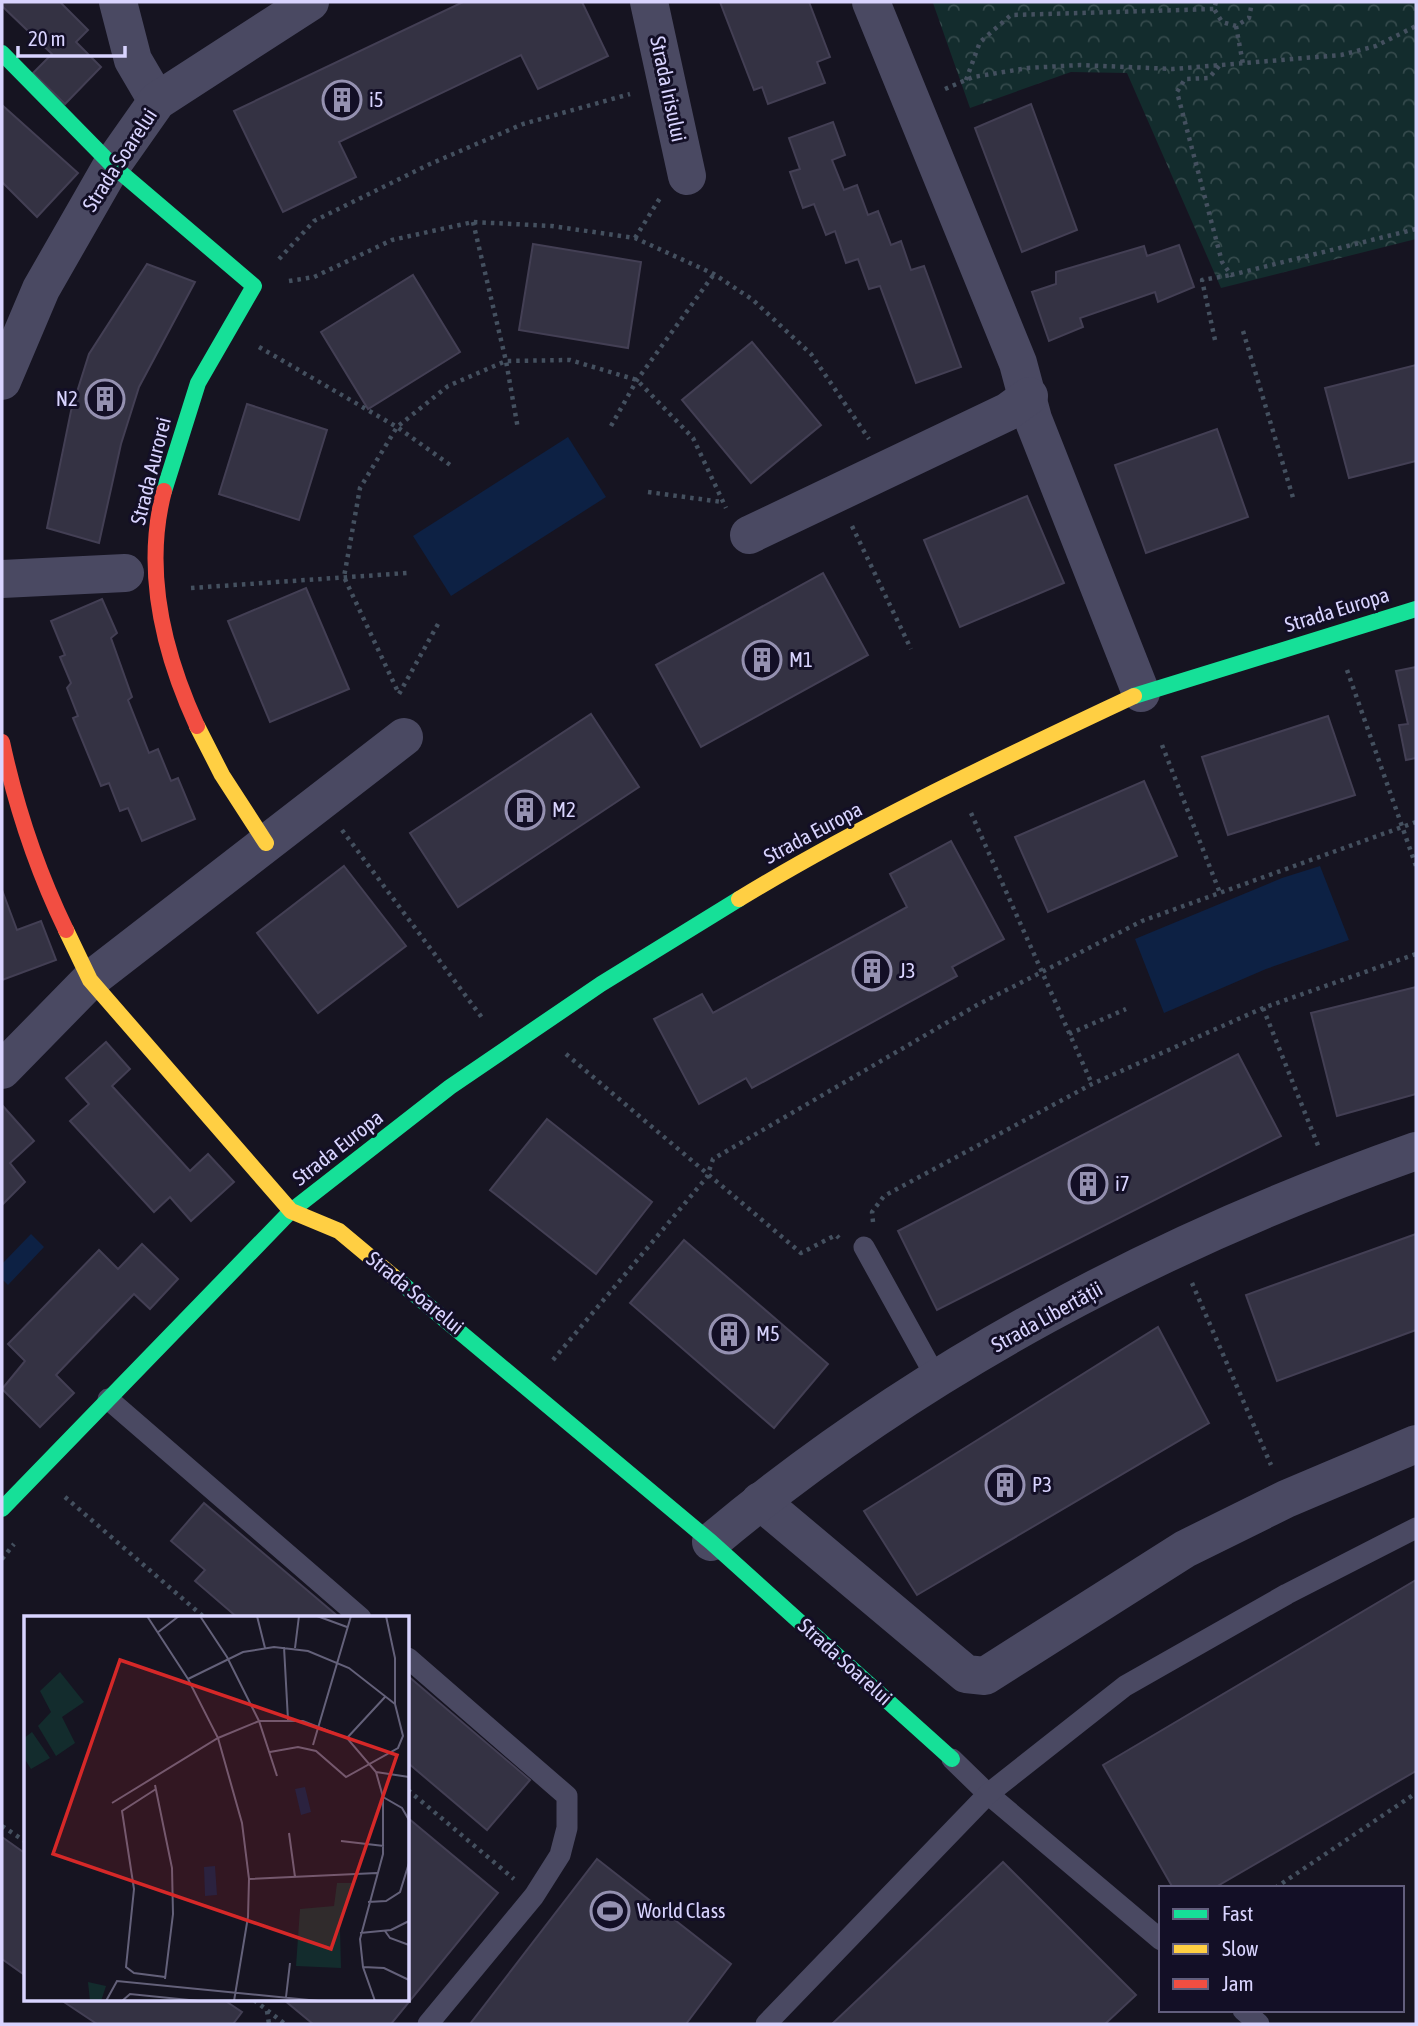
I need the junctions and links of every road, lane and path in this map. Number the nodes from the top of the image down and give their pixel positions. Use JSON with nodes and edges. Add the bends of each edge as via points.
{"nodes":[{"id":1,"x":118,"y":2,"type":"edge"},
{"id":2,"x":309,"y":2,"type":"edge"},
{"id":3,"x":649,"y":2,"type":"edge"},
{"id":4,"x":871,"y":2,"type":"edge"},
{"id":5,"x":1216,"y":2,"type":"edge"},
{"id":6,"x":1252,"y":2,"type":"edge"},
{"id":7,"x":1214,"y":9,"type":"junction"},
{"id":8,"x":1236,"y":26,"type":"junction"},
{"id":9,"x":1416,"y":26,"type":"edge"},
{"id":10,"x":2,"y":53,"type":"edge"},
{"id":11,"x":1243,"y":64,"type":"junction"},
{"id":12,"x":1219,"y":66,"type":"junction"},
{"id":13,"x":966,"y":80,"type":"junction"},
{"id":14,"x":666,"y":84,"type":"junction"},
{"id":15,"x":157,"y":102,"type":"junction"},
{"id":16,"x":912,"y":103,"type":"junction"},
{"id":17,"x":112,"y":165,"type":"junction"},
{"id":18,"x":687,"y":176,"type":"joint"},
{"id":19,"x":473,"y":222,"type":"junction"},
{"id":20,"x":1416,"y":229,"type":"edge"},
{"id":21,"x":635,"y":239,"type":"junction"},
{"id":22,"x":714,"y":274,"type":"junction"},
{"id":23,"x":1231,"y":275,"type":"junction"},
{"id":24,"x":254,"y":286,"type":"junction"},
{"id":25,"x":228,"y":329,"type":"junction"},
{"id":26,"x":1243,"y":331,"type":"dead end"},
{"id":27,"x":1215,"y":340,"type":"dead end"},
{"id":28,"x":506,"y":361,"type":"junction"},
{"id":29,"x":3,"y":373,"type":"edge"},
{"id":30,"x":637,"y":380,"type":"junction"},
{"id":31,"x":1029,"y":397,"type":"junction"},
{"id":32,"x":611,"y":426,"type":"dead end"},
{"id":33,"x":397,"y":427,"type":"junction"},
{"id":34,"x":518,"y":429,"type":"dead end"},
{"id":35,"x":453,"y":467,"type":"dead end"},
{"id":36,"x":890,"y":468,"type":"junction"},
{"id":37,"x":648,"y":492,"type":"dead end"},
{"id":38,"x":836,"y":494,"type":"junction"},
{"id":39,"x":1294,"y":501,"type":"dead end"},
{"id":40,"x":722,"y":502,"type":"junction"},
{"id":41,"x":750,"y":535,"type":"joint"},
{"id":42,"x":407,"y":573,"type":"dead end"},
{"id":43,"x":344,"y":577,"type":"junction"},
{"id":44,"x":2,"y":579,"type":"edge"},
{"id":45,"x":141,"y":582,"type":"junction"},
{"id":46,"x":1416,"y":609,"type":"edge"},
{"id":47,"x":439,"y":624,"type":"dead end"},
{"id":48,"x":1333,"y":633,"type":"junction"},
{"id":49,"x":911,"y":649,"type":"dead end"},
{"id":50,"x":1141,"y":693,"type":"junction"},
{"id":51,"x":404,"y":737,"type":"dead end"},
{"id":52,"x":2,"y":742,"type":"edge"},
{"id":53,"x":1162,"y":745,"type":"dead end"},
{"id":54,"x":957,"y":781,"type":"junction"},
{"id":55,"x":8,"y":798,"type":"edge"},
{"id":56,"x":320,"y":802,"type":"junction"},
{"id":57,"x":1416,"y":822,"type":"edge"},
{"id":58,"x":1404,"y":826,"type":"junction"},
{"id":59,"x":266,"y":843,"type":"junction"},
{"id":60,"x":1416,"y":866,"type":"edge"},
{"id":61,"x":1220,"y":893,"type":"junction"},
{"id":62,"x":1416,"y":954,"type":"edge"},
{"id":63,"x":1043,"y":973,"type":"junction"},
{"id":64,"x":90,"y":980,"type":"junction"},
{"id":65,"x":453,"y":980,"type":"junction"},
{"id":66,"x":447,"y":985,"type":"dead end"},
{"id":67,"x":1263,"y":1008,"type":"junction"},
{"id":68,"x":1126,"y":1009,"type":"dead end"},
{"id":69,"x":536,"y":1028,"type":"junction"},
{"id":70,"x":1069,"y":1034,"type":"junction"},
{"id":71,"x":506,"y":1049,"type":"junction"},
{"id":72,"x":2,"y":1070,"type":"edge"},
{"id":73,"x":1092,"y":1084,"type":"junction"},
{"id":74,"x":1416,"y":1151,"type":"edge"},
{"id":75,"x":707,"y":1177,"type":"junction"},
{"id":76,"x":1333,"y":1182,"type":"junction"},
{"id":77,"x":291,"y":1211,"type":"junction"},
{"id":78,"x":869,"y":1240,"type":"joint"},
{"id":79,"x":842,"y":1241,"type":"dead end"},
{"id":80,"x":1177,"y":1247,"type":"junction"},
{"id":81,"x":937,"y":1379,"type":"junction"},
{"id":82,"x":530,"y":1388,"type":"junction"},
{"id":83,"x":108,"y":1399,"type":"junction"},
{"id":84,"x":1416,"y":1444,"type":"edge"},
{"id":85,"x":36,"y":1471,"type":"junction"},
{"id":86,"x":1286,"y":1499,"type":"junction"},
{"id":87,"x":760,"y":1501,"type":"junction"},
{"id":88,"x":2,"y":1509,"type":"edge"},
{"id":89,"x":1416,"y":1528,"type":"edge"},
{"id":90,"x":17,"y":1539,"type":"dead end"},
{"id":91,"x":711,"y":1542,"type":"junction"},
{"id":92,"x":2,"y":1559,"type":"edge"},
{"id":93,"x":203,"y":1616,"type":"edge"},
{"id":94,"x":359,"y":1616,"type":"edge"},
{"id":95,"x":410,"y":1660,"type":"edge"},
{"id":96,"x":952,"y":1759,"type":"joint"},
{"id":97,"x":410,"y":1792,"type":"edge"},
{"id":98,"x":1416,"y":1793,"type":"edge"},
{"id":99,"x":988,"y":1794,"type":"junction"},
{"id":100,"x":2,"y":1826,"type":"edge"},
{"id":101,"x":24,"y":1841,"type":"edge"},
{"id":102,"x":1278,"y":1886,"type":"edge"},
{"id":103,"x":534,"y":1896,"type":"junction"},
{"id":104,"x":1159,"y":1938,"type":"edge"},
{"id":105,"x":257,"y":2002,"type":"edge"},
{"id":106,"x":267,"y":2010,"type":"junction"},
{"id":107,"x":1245,"y":2012,"type":"edge"},
{"id":108,"x":269,"y":2024,"type":"edge"},
{"id":109,"x":285,"y":2024,"type":"edge"},
{"id":110,"x":428,"y":2024,"type":"edge"},
{"id":111,"x":766,"y":2024,"type":"edge"},
{"id":112,"x":1259,"y":2024,"type":"edge"}],
"edges":[{"from":1,"to":15,"type":"street","via":[[133,60]]},
{"from":2,"to":15,"type":"street","name":"Strada Soarelui"},
{"from":3,"to":14,"type":"street","name":"Strada Irisului"},
{"from":4,"to":16,"type":"street"},
{"from":5,"to":7,"type":"path"},
{"from":6,"to":8,"type":"path","via":[[1249,18]]},
{"from":7,"to":8,"type":"path","via":[[1222,22]]},
{"from":7,"to":13,"type":"path","via":[[1011,15],[980,42]]},
{"from":8,"to":11,"type":"path"},
{"from":9,"to":11,"type":"path","via":[[1376,46],[1341,55]]},
{"from":10,"to":17,"type":"street"},
{"from":11,"to":12,"type":"path"},
{"from":12,"to":13,"type":"path","via":[[1080,65],[1028,68]]},
{"from":12,"to":23,"type":"path","via":[[1209,78],[1185,79],[1177,92],[1222,262]]},
{"from":13,"to":16,"type":"path"},
{"from":14,"to":18,"type":"street","name":"Strada Irisului"},
{"from":14,"to":24,"type":"path","via":[[523,124],[314,220]]},
{"from":15,"to":17,"type":"street","name":"Strada Soarelui"},
{"from":16,"to":31,"type":"street"},
{"from":17,"to":24,"type":"street"},
{"from":17,"to":29,"type":"street","name":"Strada Soarelui","via":[[41,289]]},
{"from":18,"to":21,"type":"path","via":[[655,202]]},
{"from":19,"to":21,"type":"path","via":[[552,226]]},
{"from":19,"to":24,"type":"path","via":[[392,240],[314,277]]},
{"from":19,"to":28,"type":"path"},
{"from":20,"to":23,"type":"path"},
{"from":21,"to":22,"type":"path"},
{"from":22,"to":30,"type":"path"},
{"from":22,"to":36,"type":"path","via":[[753,300],[811,355]]},
{"from":23,"to":27,"type":"path","via":[[1202,280]]},
{"from":24,"to":25,"type":"street","name":"Strada Aurorei"},
{"from":25,"to":33,"type":"path"},
{"from":25,"to":45,"type":"street","name":"Strada Aurorei","via":[[202,374],[182,427]]},
{"from":26,"to":39,"type":"path"},
{"from":28,"to":30,"type":"path","via":[[570,360]]},
{"from":28,"to":33,"type":"path","via":[[448,386]]},
{"from":28,"to":34,"type":"path"},
{"from":30,"to":32,"type":"path"},
{"from":30,"to":40,"type":"path","via":[[693,438]]},
{"from":31,"to":36,"type":"street"},
{"from":31,"to":50,"type":"street","via":[[1033,419]]},
{"from":33,"to":35,"type":"path"},
{"from":33,"to":43,"type":"path","via":[[360,488]]},
{"from":36,"to":38,"type":"street"},
{"from":37,"to":40,"type":"path"},
{"from":38,"to":41,"type":"street"},
{"from":38,"to":49,"type":"path"},
{"from":40,"to":41,"type":"path"},
{"from":42,"to":43,"type":"path"},
{"from":43,"to":45,"type":"path"},
{"from":43,"to":47,"type":"path","via":[[399,694]]},
{"from":44,"to":45,"type":"street"},
{"from":45,"to":59,"type":"street","name":"Strada Aurorei","via":[[159,619],[191,719],[223,780]]},
{"from":46,"to":48,"type":"street","name":"Strada Europa"},
{"from":48,"to":50,"type":"street","name":"Strada Europa"},
{"from":48,"to":58,"type":"path"},
{"from":50,"to":54,"type":"street","name":"Strada Europa"},
{"from":51,"to":56,"type":"street"},
{"from":52,"to":55,"type":"street","name":"Strada Soarelui"},
{"from":53,"to":61,"type":"path"},
{"from":54,"to":63,"type":"path"},
{"from":54,"to":69,"type":"street","name":"Strada Europa","via":[[793,866]]},
{"from":55,"to":64,"type":"street","name":"Strada Soarelui"},
{"from":56,"to":59,"type":"street"},
{"from":56,"to":65,"type":"path"},
{"from":57,"to":58,"type":"path"},
{"from":58,"to":60,"type":"path"},
{"from":58,"to":61,"type":"path"},
{"from":59,"to":64,"type":"street"},
{"from":61,"to":63,"type":"path","via":[[1142,921]]},
{"from":62,"to":67,"type":"path"},
{"from":63,"to":70,"type":"path"},
{"from":63,"to":75,"type":"path","via":[[977,1005],[713,1159]]},
{"from":64,"to":72,"type":"street"},
{"from":64,"to":77,"type":"street","name":"Strada Soarelui"},
{"from":65,"to":66,"type":"path"},
{"from":65,"to":71,"type":"path"},
{"from":67,"to":73,"type":"path"},
{"from":67,"to":76,"type":"path"},
{"from":68,"to":70,"type":"path"},
{"from":69,"to":71,"type":"street","name":"Strada Europa"},
{"from":69,"to":75,"type":"path"},
{"from":70,"to":73,"type":"path"},
{"from":71,"to":77,"type":"street","name":"Strada Europa"},
{"from":73,"to":78,"type":"path","via":[[884,1196],[872,1212]]},
{"from":74,"to":76,"type":"street","name":"Strada Libertății"},
{"from":75,"to":79,"type":"path","via":[[801,1253],[836,1235]]},
{"from":75,"to":82,"type":"path"},
{"from":76,"to":80,"type":"street","name":"Strada Libertății"},
{"from":77,"to":82,"type":"street","name":"Strada Soarelui","via":[[339,1231]]},
{"from":77,"to":83,"type":"street","name":"Strada Europa"},
{"from":78,"to":81,"type":"lane"},
{"from":80,"to":81,"type":"street","name":"Strada Libertății"},
{"from":80,"to":86,"type":"path"},
{"from":81,"to":87,"type":"street","name":"Strada Libertății","via":[[868,1422]]},
{"from":82,"to":91,"type":"street","name":"Strada Soarelui"},
{"from":83,"to":85,"type":"street","name":"Strada Europa"},
{"from":83,"to":94,"type":"lane"},
{"from":84,"to":86,"type":"street"},
{"from":85,"to":88,"type":"street","name":"Strada Europa"},
{"from":85,"to":93,"type":"path"},
{"from":86,"to":87,"type":"street","via":[[1185,1549],[985,1676],[967,1674]]},
{"from":87,"to":91,"type":"street","name":"Strada Libertății"},
{"from":89,"to":99,"type":"lane","via":[[1287,1594],[1125,1686]]},
{"from":90,"to":92,"type":"path"},
{"from":91,"to":96,"type":"street","name":"Strada Soarelui"},
{"from":95,"to":103,"type":"lane","via":[[567,1796],[567,1828],[560,1855]]},
{"from":96,"to":99,"type":"lane"},
{"from":97,"to":103,"type":"path"},
{"from":98,"to":102,"type":"path"},
{"from":99,"to":104,"type":"lane"},
{"from":99,"to":111,"type":"lane"},
{"from":100,"to":101,"type":"path"},
{"from":103,"to":110,"type":"lane"},
{"from":105,"to":106,"type":"path"},
{"from":106,"to":108,"type":"path"},
{"from":106,"to":109,"type":"path"},
{"from":107,"to":112,"type":"lane"}]}
